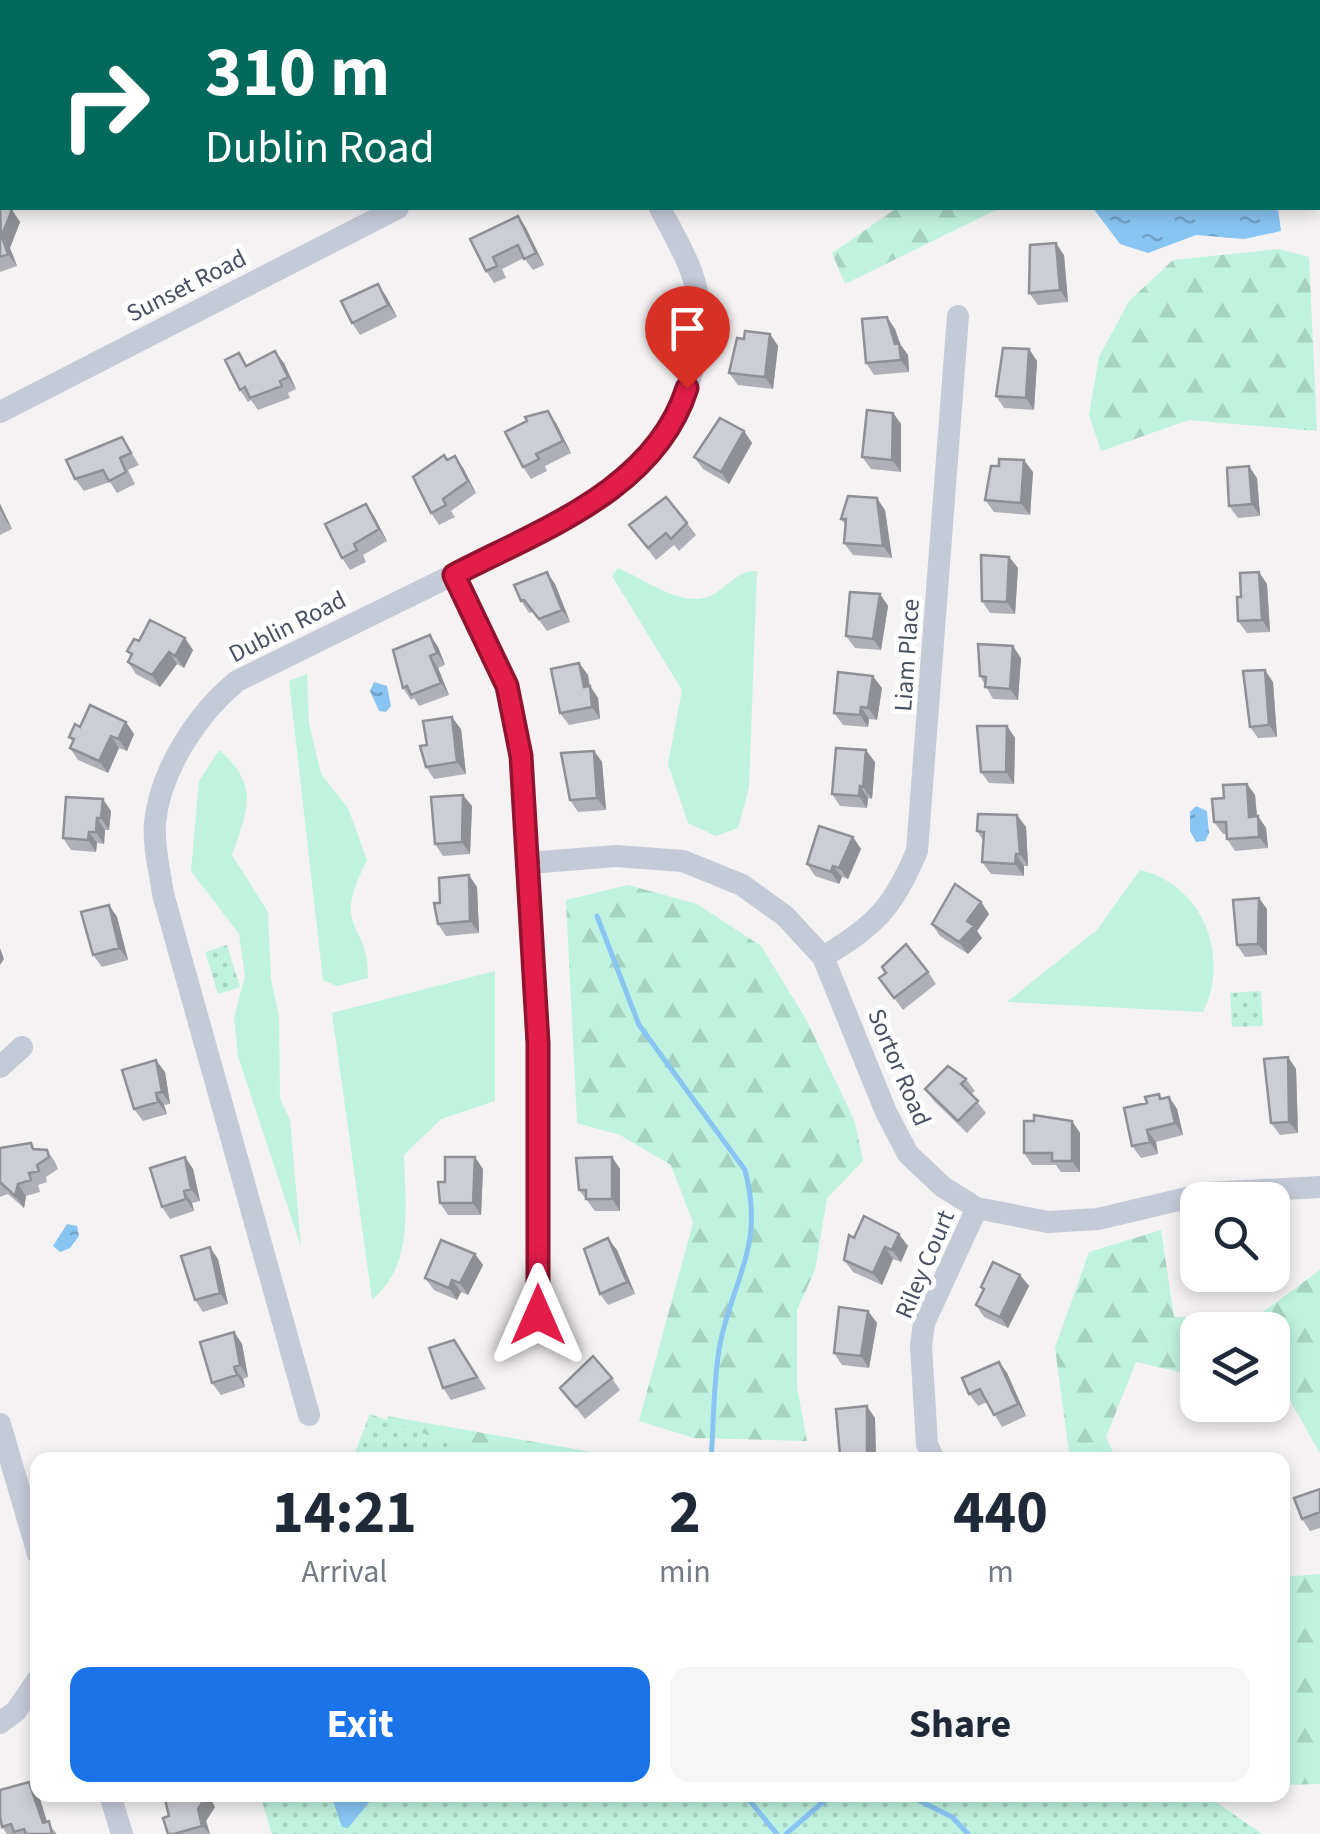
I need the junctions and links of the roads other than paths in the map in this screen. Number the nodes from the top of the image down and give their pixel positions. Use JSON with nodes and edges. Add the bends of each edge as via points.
{"nodes":[{"id":1,"x":394,"y":210,"type":"edge"},
{"id":2,"x":661,"y":210,"type":"edge"},
{"id":3,"x":958,"y":316,"type":"dead end"},
{"id":4,"x":0,"y":412,"type":"edge"},
{"id":5,"x":454,"y":575,"type":"junction"},
{"id":6,"x":528,"y":863,"type":"junction"},
{"id":7,"x":823,"y":957,"type":"junction"},
{"id":8,"x":22,"y":1047,"type":"dead end"},
{"id":9,"x":0,"y":1067,"type":"edge"},
{"id":10,"x":1320,"y":1187,"type":"edge"},
{"id":11,"x":977,"y":1208,"type":"junction"},
{"id":12,"x":538,"y":1315,"type":"dead end"},
{"id":13,"x":310,"y":1415,"type":"dead end"},
{"id":14,"x":0,"y":1424,"type":"edge"},
{"id":15,"x":930,"y":1452,"type":"edge"},
{"id":16,"x":30,"y":1527,"type":"edge"},
{"id":17,"x":30,"y":1708,"type":"edge"},
{"id":18,"x":0,"y":1724,"type":"edge"},
{"id":19,"x":112,"y":1802,"type":"edge"},
{"id":20,"x":122,"y":1834,"type":"edge"}],
"edges":[{"from":1,"to":4,"type":"street","name":"Sunset Road"},
{"from":2,"to":5,"type":"street","name":"Dublin Road","via":[[693,275],[699,305],[694,366],[680,409],[644,461],[596,500]]},
{"from":3,"to":7,"type":"street","name":"Liam Place","via":[[918,850],[898,896],[878,919]]},
{"from":5,"to":6,"type":"street","via":[[507,686],[521,756]]},
{"from":5,"to":13,"type":"street","name":"Dublin Road","via":[[236,681],[208,704],[186,740],[155,822],[163,894]]},
{"from":6,"to":7,"type":"street","name":"Sortor Road","via":[[616,856],[683,861],[742,885],[785,916]]},
{"from":6,"to":12,"type":"street","via":[[538,1043]]},
{"from":7,"to":11,"type":"street","name":"Sortor Road","via":[[908,1154]]},
{"from":8,"to":9,"type":"street"},
{"from":10,"to":11,"type":"street","name":"Sortor Road","via":[[1208,1193],[1098,1219],[1048,1222]]},
{"from":11,"to":15,"type":"street","name":"Riley Court","via":[[924,1323]]},
{"from":14,"to":16,"type":"street"},
{"from":17,"to":18,"type":"street"},
{"from":19,"to":20,"type":"street"}]}
